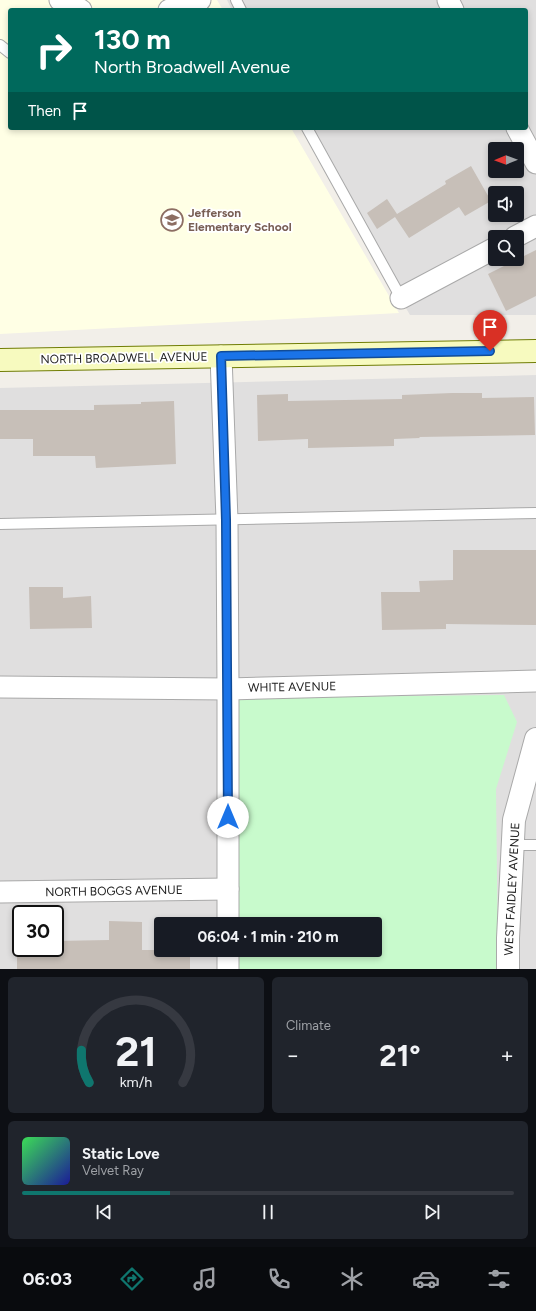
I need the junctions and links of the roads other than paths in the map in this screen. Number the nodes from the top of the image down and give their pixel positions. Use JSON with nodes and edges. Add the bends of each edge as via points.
{"nodes":[{"id":1,"x":60,"y":0,"type":"edge"},
{"id":2,"x":200,"y":0,"type":"edge"},
{"id":3,"x":78,"y":8,"type":"edge"},
{"id":4,"x":175,"y":8,"type":"edge"},
{"id":5,"x":0,"y":45,"type":"edge"},
{"id":6,"x":8,"y":51,"type":"edge"},
{"id":7,"x":308,"y":130,"type":"edge"},
{"id":8,"x":518,"y":130,"type":"edge"},
{"id":9,"x":536,"y":162,"type":"edge"},
{"id":10,"x":536,"y":226,"type":"edge"},
{"id":11,"x":524,"y":232,"type":"edge"},
{"id":12,"x":488,"y":252,"type":"edge"},
{"id":13,"x":401,"y":298,"type":"joint"},
{"id":14,"x":536,"y":350,"type":"edge"},
{"id":15,"x":221,"y":356,"type":"junction"},
{"id":16,"x":0,"y":360,"type":"edge"},
{"id":17,"x":536,"y":513,"type":"edge"},
{"id":18,"x":226,"y":520,"type":"junction"},
{"id":19,"x":0,"y":524,"type":"edge"},
{"id":20,"x":536,"y":681,"type":"edge"},
{"id":21,"x":0,"y":688,"type":"edge"},
{"id":22,"x":228,"y":689,"type":"junction"},
{"id":23,"x":536,"y":739,"type":"edge"},
{"id":24,"x":513,"y":845,"type":"junction"},
{"id":25,"x":536,"y":845,"type":"edge"},
{"id":26,"x":228,"y":889,"type":"junction"},
{"id":27,"x":0,"y":892,"type":"edge"},
{"id":28,"x":228,"y":917,"type":"edge"},
{"id":29,"x":228,"y":957,"type":"edge"},
{"id":30,"x":228,"y":969,"type":"edge"},
{"id":31,"x":508,"y":969,"type":"edge"}],
"edges":[{"from":1,"to":3,"type":"street"},
{"from":2,"to":4,"type":"street"},
{"from":5,"to":6,"type":"lane"},
{"from":7,"to":13,"type":"lane"},
{"from":8,"to":9,"type":"street"},
{"from":10,"to":11,"type":"street"},
{"from":12,"to":13,"type":"street"},
{"from":14,"to":15,"type":"main road","name":"NORTH BROADWELL AVENUE"},
{"from":15,"to":16,"type":"main road","name":"NORTH BROADWELL AVENUE"},
{"from":15,"to":18,"type":"street"},
{"from":17,"to":18,"type":"lane"},
{"from":18,"to":19,"type":"lane"},
{"from":18,"to":22,"type":"street"},
{"from":20,"to":22,"type":"street","name":"WHITE AVENUE"},
{"from":21,"to":22,"type":"street","name":"WHITE AVENUE"},
{"from":22,"to":26,"type":"street"},
{"from":23,"to":24,"type":"street","name":"WEST FAIDLEY AVENUE","via":[[514,820]]},
{"from":24,"to":25,"type":"lane"},
{"from":24,"to":31,"type":"street","name":"WEST FAIDLEY AVENUE"},
{"from":26,"to":27,"type":"street","name":"NORTH BOGGS AVENUE"},
{"from":26,"to":28,"type":"street"},
{"from":29,"to":30,"type":"street"}]}
